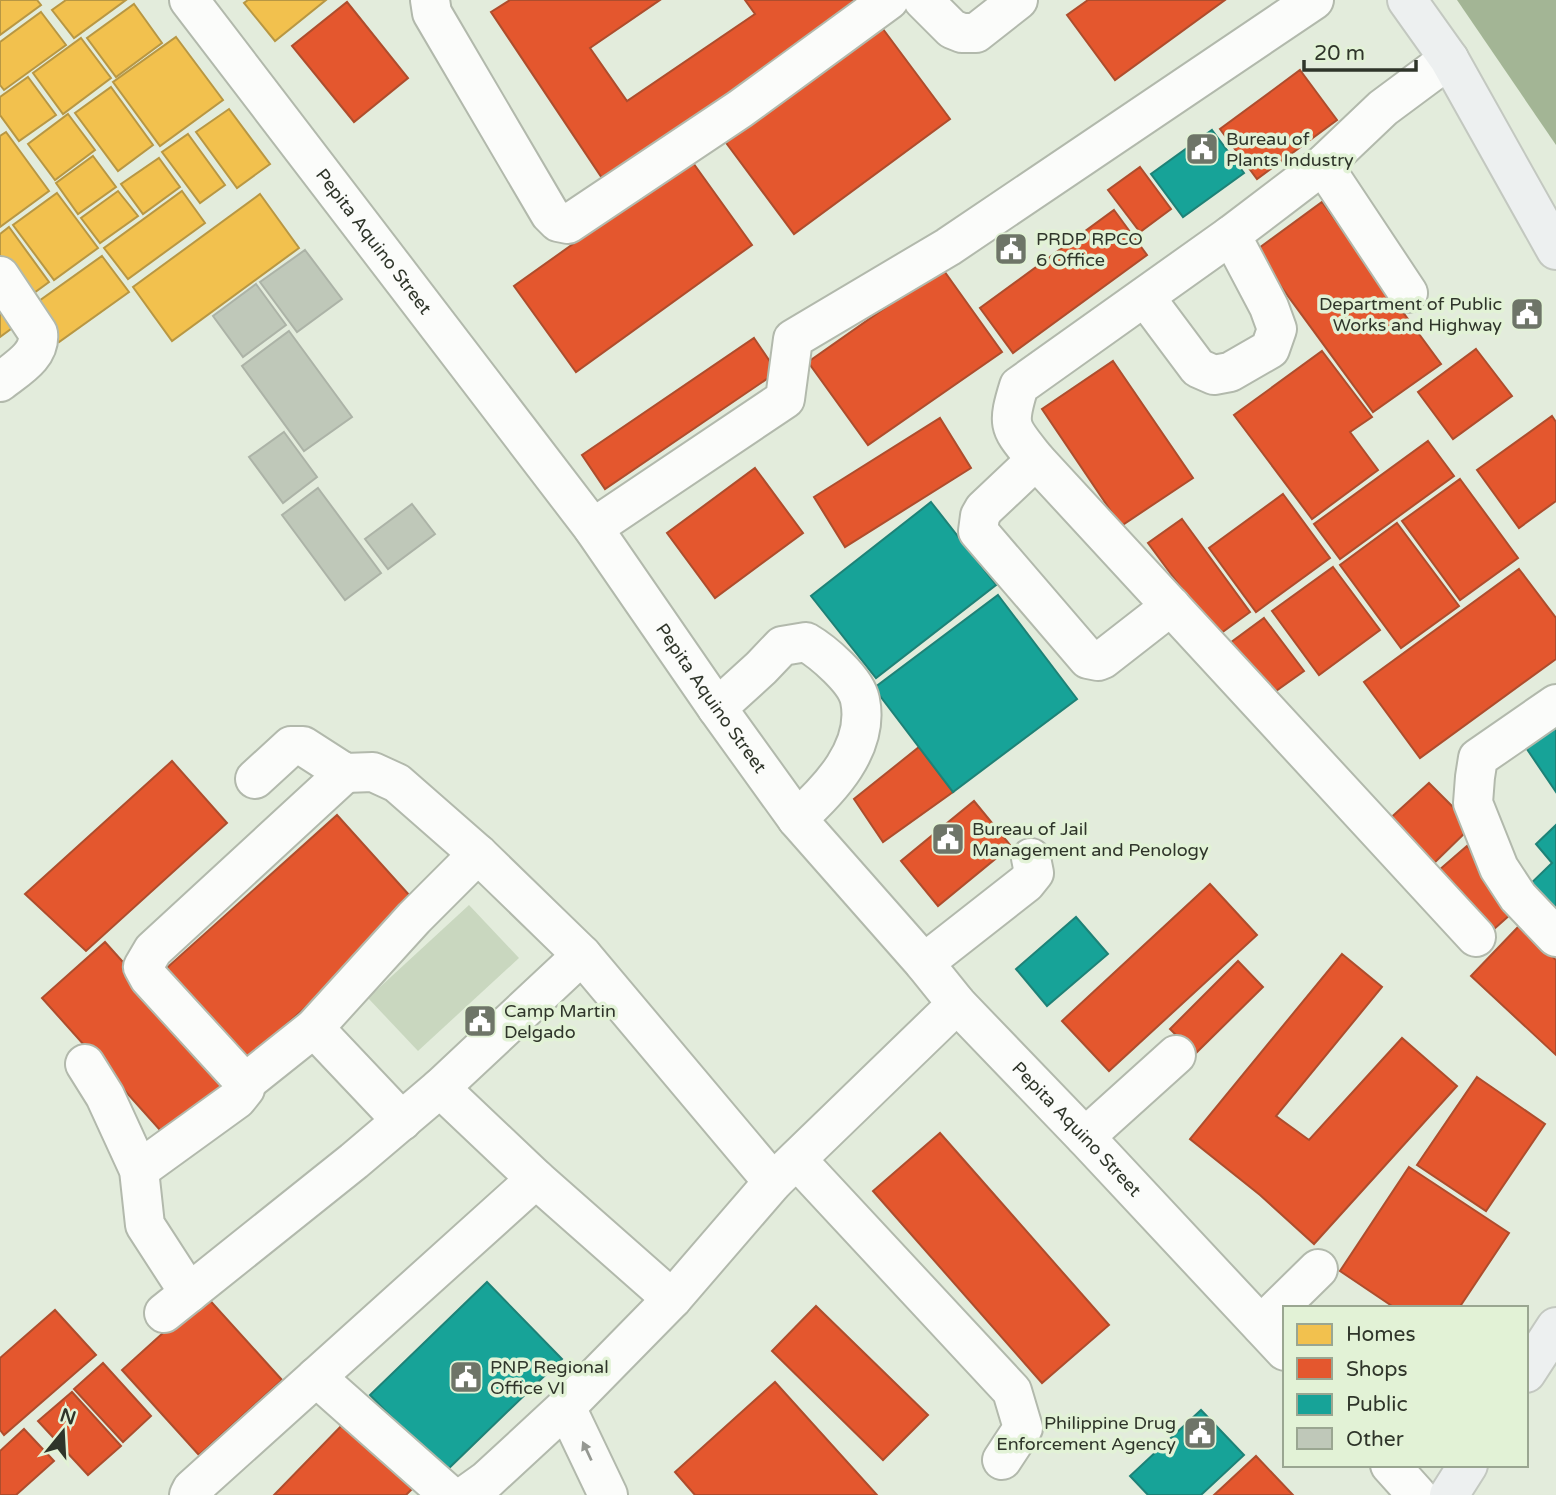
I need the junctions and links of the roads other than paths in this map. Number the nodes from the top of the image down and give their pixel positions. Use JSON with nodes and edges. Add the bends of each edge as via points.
{"nodes":[{"id":1,"x":189,"y":0,"type":"edge"},
{"id":2,"x":430,"y":0,"type":"edge"},
{"id":3,"x":889,"y":0,"type":"edge"},
{"id":4,"x":923,"y":0,"type":"edge"},
{"id":5,"x":1018,"y":0,"type":"edge"},
{"id":6,"x":1314,"y":0,"type":"edge"},
{"id":7,"x":1407,"y":0,"type":"edge"},
{"id":8,"x":1449,"y":59,"type":"junction"},
{"id":9,"x":1323,"y":165,"type":"junction"},
{"id":10,"x":1231,"y":235,"type":"junction"},
{"id":11,"x":1556,"y":250,"type":"edge"},
{"id":12,"x":0,"y":276,"type":"edge"},
{"id":13,"x":1408,"y":293,"type":"dead end"},
{"id":14,"x":1145,"y":297,"type":"junction"},
{"id":15,"x":0,"y":382,"type":"edge"},
{"id":16,"x":1036,"y":460,"type":"junction"},
{"id":17,"x":593,"y":528,"type":"junction"},
{"id":18,"x":1171,"y":606,"type":"junction"},
{"id":19,"x":1556,"y":704,"type":"edge"},
{"id":20,"x":717,"y":708,"type":"junction"},
{"id":21,"x":345,"y":773,"type":"junction"},
{"id":22,"x":255,"y":779,"type":"dead end"},
{"id":23,"x":797,"y":819,"type":"junction"},
{"id":24,"x":478,"y":854,"type":"junction"},
{"id":25,"x":1031,"y":858,"type":"dead end"},
{"id":26,"x":1476,"y":937,"type":"dead end"},
{"id":27,"x":1556,"y":937,"type":"edge"},
{"id":28,"x":582,"y":955,"type":"junction"},
{"id":29,"x":924,"y":963,"type":"junction"},
{"id":30,"x":957,"y":1004,"type":"junction"},
{"id":31,"x":314,"y":1028,"type":"junction"},
{"id":32,"x":1176,"y":1055,"type":"dead end"},
{"id":33,"x":85,"y":1064,"type":"dead end"},
{"id":34,"x":245,"y":1083,"type":"junction"},
{"id":35,"x":440,"y":1088,"type":"junction"},
{"id":36,"x":402,"y":1121,"type":"junction"},
{"id":37,"x":1085,"y":1137,"type":"junction"},
{"id":38,"x":139,"y":1170,"type":"junction"},
{"id":39,"x":785,"y":1171,"type":"junction"},
{"id":40,"x":536,"y":1179,"type":"junction"},
{"id":41,"x":1318,"y":1269,"type":"dead end"},
{"id":42,"x":672,"y":1299,"type":"junction"},
{"id":43,"x":1294,"y":1306,"type":"edge"},
{"id":44,"x":1283,"y":1323,"type":"edge"},
{"id":45,"x":1556,"y":1326,"type":"edge"},
{"id":46,"x":1273,"y":1338,"type":"edge"},
{"id":47,"x":1528,"y":1370,"type":"edge"},
{"id":48,"x":316,"y":1377,"type":"junction"},
{"id":49,"x":566,"y":1407,"type":"junction"},
{"id":50,"x":1002,"y":1460,"type":"dead end"},
{"id":51,"x":1392,"y":1467,"type":"edge"},
{"id":52,"x":1467,"y":1467,"type":"edge"},
{"id":53,"x":490,"y":1490,"type":"edge"},
{"id":54,"x":189,"y":1495,"type":"edge"},
{"id":55,"x":449,"y":1495,"type":"edge"},
{"id":56,"x":608,"y":1495,"type":"edge"},
{"id":57,"x":1417,"y":1495,"type":"edge"},
{"id":58,"x":1448,"y":1495,"type":"edge"}],
"edges":[{"from":1,"to":17,"type":"street","name":"Pepita Aquino Street"},
{"from":2,"to":3,"type":"street","via":[[432,13],[550,214],[568,224],[740,109]]},
{"from":4,"to":5,"type":"street","via":[[962,33],[976,33]]},
{"from":6,"to":17,"type":"street","via":[[948,247],[793,340],[785,399]]},
{"from":7,"to":8,"type":"main road"},
{"from":8,"to":9,"type":"street","via":[[1382,108]]},
{"from":8,"to":11,"type":"main road"},
{"from":9,"to":10,"type":"street"},
{"from":9,"to":13,"type":"street"},
{"from":10,"to":14,"type":"street"},
{"from":10,"to":14,"type":"street","via":[[1277,328],[1270,349],[1230,372],[1214,375],[1198,368]]},
{"from":12,"to":15,"type":"street","via":[[39,338],[32,356]]},
{"from":14,"to":16,"type":"street","via":[[1019,386],[1012,410],[1013,430]]},
{"from":16,"to":18,"type":"street"},
{"from":16,"to":18,"type":"street","via":[[984,509],[978,531],[1088,659],[1103,659]]},
{"from":17,"to":20,"type":"street","name":"Pepita Aquino Street"},
{"from":18,"to":26,"type":"street"},
{"from":19,"to":27,"type":"street","via":[[1478,758],[1473,803],[1499,868],[1518,897]]},
{"from":20,"to":23,"type":"street","name":"Pepita Aquino Street"},
{"from":20,"to":23,"type":"street","via":[[782,646],[806,642],[822,652],[852,685],[860,698],[860,735],[841,771]]},
{"from":21,"to":22,"type":"street","via":[[303,746],[291,746]]},
{"from":21,"to":24,"type":"street","via":[[373,772],[397,783]]},
{"from":21,"to":34,"type":"street","via":[[153,950],[143,967]]},
{"from":23,"to":29,"type":"street","name":"Pepita Aquino Street"},
{"from":24,"to":28,"type":"street"},
{"from":24,"to":31,"type":"street"},
{"from":25,"to":29,"type":"street","via":[[1034,873],[1027,883]]},
{"from":28,"to":35,"type":"street"},
{"from":28,"to":39,"type":"street"},
{"from":29,"to":30,"type":"street","name":"Pepita Aquino Street"},
{"from":30,"to":37,"type":"street","name":"Pepita Aquino Street"},
{"from":30,"to":39,"type":"street"},
{"from":31,"to":34,"type":"street"},
{"from":31,"to":36,"type":"street"},
{"from":32,"to":37,"type":"street"},
{"from":33,"to":38,"type":"street"},
{"from":34,"to":38,"type":"street","via":[[237,1099]]},
{"from":35,"to":36,"type":"street"},
{"from":35,"to":40,"type":"street"},
{"from":36,"to":38,"type":"street","via":[[177,1303],[145,1225]]},
{"from":37,"to":46,"type":"street","name":"Pepita Aquino Street"},
{"from":39,"to":42,"type":"street"},
{"from":39,"to":50,"type":"street","via":[[1012,1391],[1023,1428]]},
{"from":40,"to":42,"type":"street"},
{"from":40,"to":48,"type":"street"},
{"from":41,"to":43,"type":"street"},
{"from":42,"to":49,"type":"street"},
{"from":44,"to":46,"type":"street"},
{"from":45,"to":47,"type":"main road"},
{"from":48,"to":54,"type":"street"},
{"from":48,"to":55,"type":"street"},
{"from":49,"to":53,"type":"street"},
{"from":56,"to":49,"type":"street","one_way":true},
{"from":51,"to":57,"type":"street"},
{"from":52,"to":58,"type":"main road"}]}
